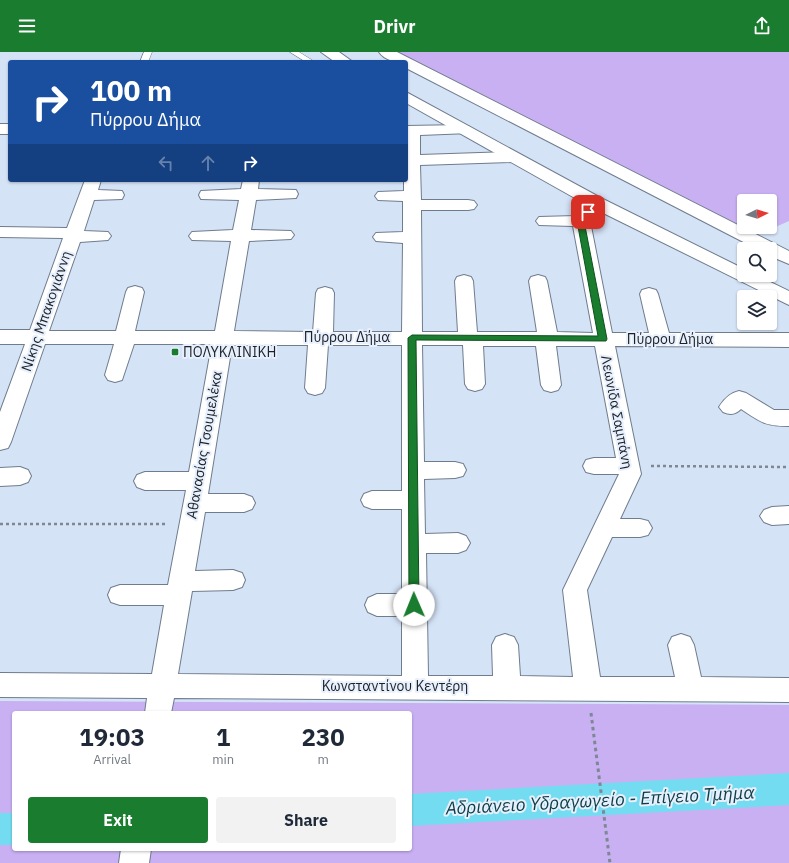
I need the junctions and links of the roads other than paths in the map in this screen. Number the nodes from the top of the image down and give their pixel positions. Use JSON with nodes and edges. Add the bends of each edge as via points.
{"nodes":[{"id":1,"x":294,"y":52,"type":"edge"},
{"id":2,"x":328,"y":52,"type":"edge"},
{"id":3,"x":386,"y":52,"type":"edge"},
{"id":4,"x":308,"y":60,"type":"edge"},
{"id":5,"x":342,"y":60,"type":"edge"},
{"id":6,"x":402,"y":60,"type":"edge"},
{"id":7,"x":408,"y":63,"type":"edge"},
{"id":8,"x":408,"y":97,"type":"edge"},
{"id":9,"x":464,"y":130,"type":"junction"},
{"id":10,"x":409,"y":131,"type":"edge"},
{"id":11,"x":512,"y":157,"type":"junction"},
{"id":12,"x":452,"y":159,"type":"junction"},
{"id":13,"x":412,"y":160,"type":"junction"},
{"id":14,"x":454,"y":177,"type":"dead end"},
{"id":15,"x":249,"y":187,"type":"edge"},
{"id":16,"x":90,"y":188,"type":"edge"},
{"id":17,"x":207,"y":194,"type":"dead end"},
{"id":18,"x":290,"y":194,"type":"dead end"},
{"id":19,"x":116,"y":195,"type":"dead end"},
{"id":20,"x":384,"y":196,"type":"dead end"},
{"id":21,"x":412,"y":200,"type":"junction"},
{"id":22,"x":594,"y":202,"type":"junction"},
{"id":23,"x":468,"y":205,"type":"dead end"},
{"id":24,"x":545,"y":221,"type":"dead end"},
{"id":25,"x":581,"y":221,"type":"junction"},
{"id":26,"x":0,"y":232,"type":"edge"},
{"id":27,"x":73,"y":235,"type":"junction"},
{"id":28,"x":241,"y":235,"type":"junction"},
{"id":29,"x":285,"y":235,"type":"dead end"},
{"id":30,"x":102,"y":236,"type":"dead end"},
{"id":31,"x":198,"y":236,"type":"dead end"},
{"id":32,"x":382,"y":237,"type":"dead end"},
{"id":33,"x":412,"y":238,"type":"junction"},
{"id":34,"x":789,"y":258,"type":"edge"},
{"id":35,"x":464,"y":281,"type":"dead end"},
{"id":36,"x":538,"y":281,"type":"dead end"},
{"id":37,"x":135,"y":292,"type":"dead end"},
{"id":38,"x":325,"y":293,"type":"dead end"},
{"id":39,"x":649,"y":294,"type":"dead end"},
{"id":40,"x":789,"y":298,"type":"edge"},
{"id":41,"x":0,"y":337,"type":"edge"},
{"id":42,"x":38,"y":337,"type":"junction"},
{"id":43,"x":125,"y":337,"type":"junction"},
{"id":44,"x":223,"y":337,"type":"junction"},
{"id":45,"x":321,"y":337,"type":"junction"},
{"id":46,"x":412,"y":338,"type":"junction"},
{"id":47,"x":470,"y":338,"type":"junction"},
{"id":48,"x":546,"y":339,"type":"junction"},
{"id":49,"x":603,"y":339,"type":"junction"},
{"id":50,"x":661,"y":340,"type":"junction"},
{"id":51,"x":789,"y":340,"type":"edge"},
{"id":52,"x":115,"y":375,"type":"dead end"},
{"id":53,"x":476,"y":384,"type":"dead end"},
{"id":54,"x":551,"y":385,"type":"dead end"},
{"id":55,"x":315,"y":388,"type":"dead end"},
{"id":56,"x":730,"y":407,"type":"dead end"},
{"id":57,"x":789,"y":418,"type":"edge"},
{"id":58,"x":0,"y":442,"type":"edge"},
{"id":59,"x":594,"y":466,"type":"dead end"},
{"id":60,"x":629,"y":466,"type":"junction"},
{"id":61,"x":455,"y":470,"type":"dead end"},
{"id":62,"x":413,"y":471,"type":"junction"},
{"id":63,"x":145,"y":481,"type":"dead end"},
{"id":64,"x":198,"y":481,"type":"junction"},
{"id":65,"x":372,"y":500,"type":"dead end"},
{"id":66,"x":413,"y":500,"type":"junction"},
{"id":67,"x":244,"y":503,"type":"dead end"},
{"id":68,"x":192,"y":514,"type":"junction"},
{"id":69,"x":604,"y":528,"type":"junction"},
{"id":70,"x":640,"y":528,"type":"dead end"},
{"id":71,"x":458,"y":543,"type":"dead end"},
{"id":72,"x":414,"y":544,"type":"junction"},
{"id":73,"x":233,"y":580,"type":"dead end"},
{"id":74,"x":179,"y":588,"type":"junction"},
{"id":75,"x":120,"y":595,"type":"dead end"},
{"id":76,"x":377,"y":605,"type":"dead end"},
{"id":77,"x":414,"y":605,"type":"junction"},
{"id":78,"x":505,"y":645,"type":"dead end"},
{"id":79,"x":681,"y":645,"type":"dead end"},
{"id":80,"x":0,"y":685,"type":"edge"},
{"id":81,"x":162,"y":686,"type":"junction"},
{"id":82,"x":415,"y":686,"type":"junction"},
{"id":83,"x":507,"y":687,"type":"junction"},
{"id":84,"x":588,"y":688,"type":"junction"},
{"id":85,"x":691,"y":689,"type":"junction"},
{"id":86,"x":789,"y":690,"type":"edge"},
{"id":87,"x":158,"y":711,"type":"edge"},
{"id":88,"x":136,"y":851,"type":"edge"},
{"id":89,"x":134,"y":863,"type":"edge"}],
"edges":[{"from":1,"to":4,"type":"lane"},
{"from":2,"to":5,"type":"street"},
{"from":3,"to":6,"type":"street"},
{"from":7,"to":34,"type":"street"},
{"from":8,"to":9,"type":"street"},
{"from":9,"to":10,"type":"street"},
{"from":9,"to":11,"type":"street"},
{"from":10,"to":13,"type":"street"},
{"from":11,"to":12,"type":"street"},
{"from":11,"to":22,"type":"street"},
{"from":12,"to":13,"type":"street"},
{"from":12,"to":14,"type":"street"},
{"from":13,"to":21,"type":"street"},
{"from":15,"to":17,"type":"street"},
{"from":15,"to":18,"type":"street"},
{"from":15,"to":28,"type":"street","name":"Αθανασίας Τσουμελέκα"},
{"from":16,"to":19,"type":"street"},
{"from":16,"to":27,"type":"street","name":"Νίκης Μπακογιάννη"},
{"from":20,"to":21,"type":"street"},
{"from":21,"to":23,"type":"street"},
{"from":21,"to":33,"type":"street"},
{"from":22,"to":25,"type":"street"},
{"from":22,"to":40,"type":"street"},
{"from":24,"to":25,"type":"street"},
{"from":25,"to":49,"type":"street","name":"Λεωνίδα Σαμπάνη"},
{"from":26,"to":27,"type":"street"},
{"from":27,"to":30,"type":"street"},
{"from":27,"to":42,"type":"street","name":"Νίκης Μπακογιάννη"},
{"from":28,"to":29,"type":"street"},
{"from":28,"to":31,"type":"street"},
{"from":28,"to":44,"type":"street","name":"Αθανασίας Τσουμελέκα"},
{"from":32,"to":33,"type":"street"},
{"from":33,"to":46,"type":"street"},
{"from":35,"to":47,"type":"street"},
{"from":36,"to":48,"type":"street"},
{"from":37,"to":43,"type":"street"},
{"from":38,"to":45,"type":"street"},
{"from":39,"to":50,"type":"street"},
{"from":41,"to":42,"type":"street","name":"Πύρρου Δήμα"},
{"from":42,"to":43,"type":"street","name":"Πύρρου Δήμα"},
{"from":42,"to":58,"type":"street","name":"Νίκης Μπακογιάννη"},
{"from":43,"to":44,"type":"street","name":"Πύρρου Δήμα"},
{"from":43,"to":52,"type":"street"},
{"from":44,"to":45,"type":"street","name":"Πύρρου Δήμα"},
{"from":44,"to":64,"type":"street","name":"Αθανασίας Τσουμελέκα"},
{"from":45,"to":46,"type":"street","name":"Πύρρου Δήμα"},
{"from":45,"to":55,"type":"street"},
{"from":46,"to":47,"type":"street","name":"Πύρρου Δήμα"},
{"from":46,"to":62,"type":"street"},
{"from":47,"to":48,"type":"street","name":"Πύρρου Δήμα"},
{"from":47,"to":53,"type":"street"},
{"from":48,"to":49,"type":"street","name":"Πύρρου Δήμα"},
{"from":48,"to":54,"type":"street"},
{"from":49,"to":50,"type":"street","name":"Πύρρου Δήμα"},
{"from":49,"to":60,"type":"street","name":"Λεωνίδα Σαμπάνη"},
{"from":50,"to":51,"type":"street","name":"Πύρρου Δήμα"},
{"from":56,"to":57,"type":"street","via":[[739,398],[770,418]]},
{"from":59,"to":60,"type":"street"},
{"from":60,"to":69,"type":"street","name":"Λεωνίδα Σαμπάνη","via":[[630,474]]},
{"from":61,"to":62,"type":"street"},
{"from":62,"to":66,"type":"street"},
{"from":63,"to":64,"type":"street"},
{"from":64,"to":68,"type":"street","name":"Αθανασίας Τσουμελέκα"},
{"from":65,"to":66,"type":"street"},
{"from":66,"to":72,"type":"street"},
{"from":67,"to":68,"type":"street"},
{"from":68,"to":74,"type":"street","name":"Αθανασίας Τσουμελέκα"},
{"from":69,"to":70,"type":"street"},
{"from":69,"to":84,"type":"street","name":"Λεωνίδα Σαμπάνη","via":[[575,590]]},
{"from":71,"to":72,"type":"street"},
{"from":72,"to":77,"type":"street"},
{"from":73,"to":74,"type":"street"},
{"from":74,"to":75,"type":"street"},
{"from":74,"to":81,"type":"street","name":"Αθανασίας Τσουμελέκα"},
{"from":76,"to":77,"type":"street"},
{"from":77,"to":82,"type":"street"},
{"from":78,"to":83,"type":"street"},
{"from":79,"to":85,"type":"street"},
{"from":80,"to":81,"type":"street","name":"Κωνσταντίνου Κεντέρη"},
{"from":81,"to":82,"type":"street","name":"Κωνσταντίνου Κεντέρη"},
{"from":81,"to":87,"type":"street","name":"Αθανασίας Τσουμελέκα"},
{"from":82,"to":83,"type":"street","name":"Κωνσταντίνου Κεντέρη"},
{"from":83,"to":84,"type":"street","name":"Κωνσταντίνου Κεντέρη"},
{"from":84,"to":85,"type":"street","name":"Κωνσταντίνου Κεντέρη"},
{"from":85,"to":86,"type":"street","name":"Κωνσταντίνου Κεντέρη"},
{"from":88,"to":89,"type":"street"}]}
